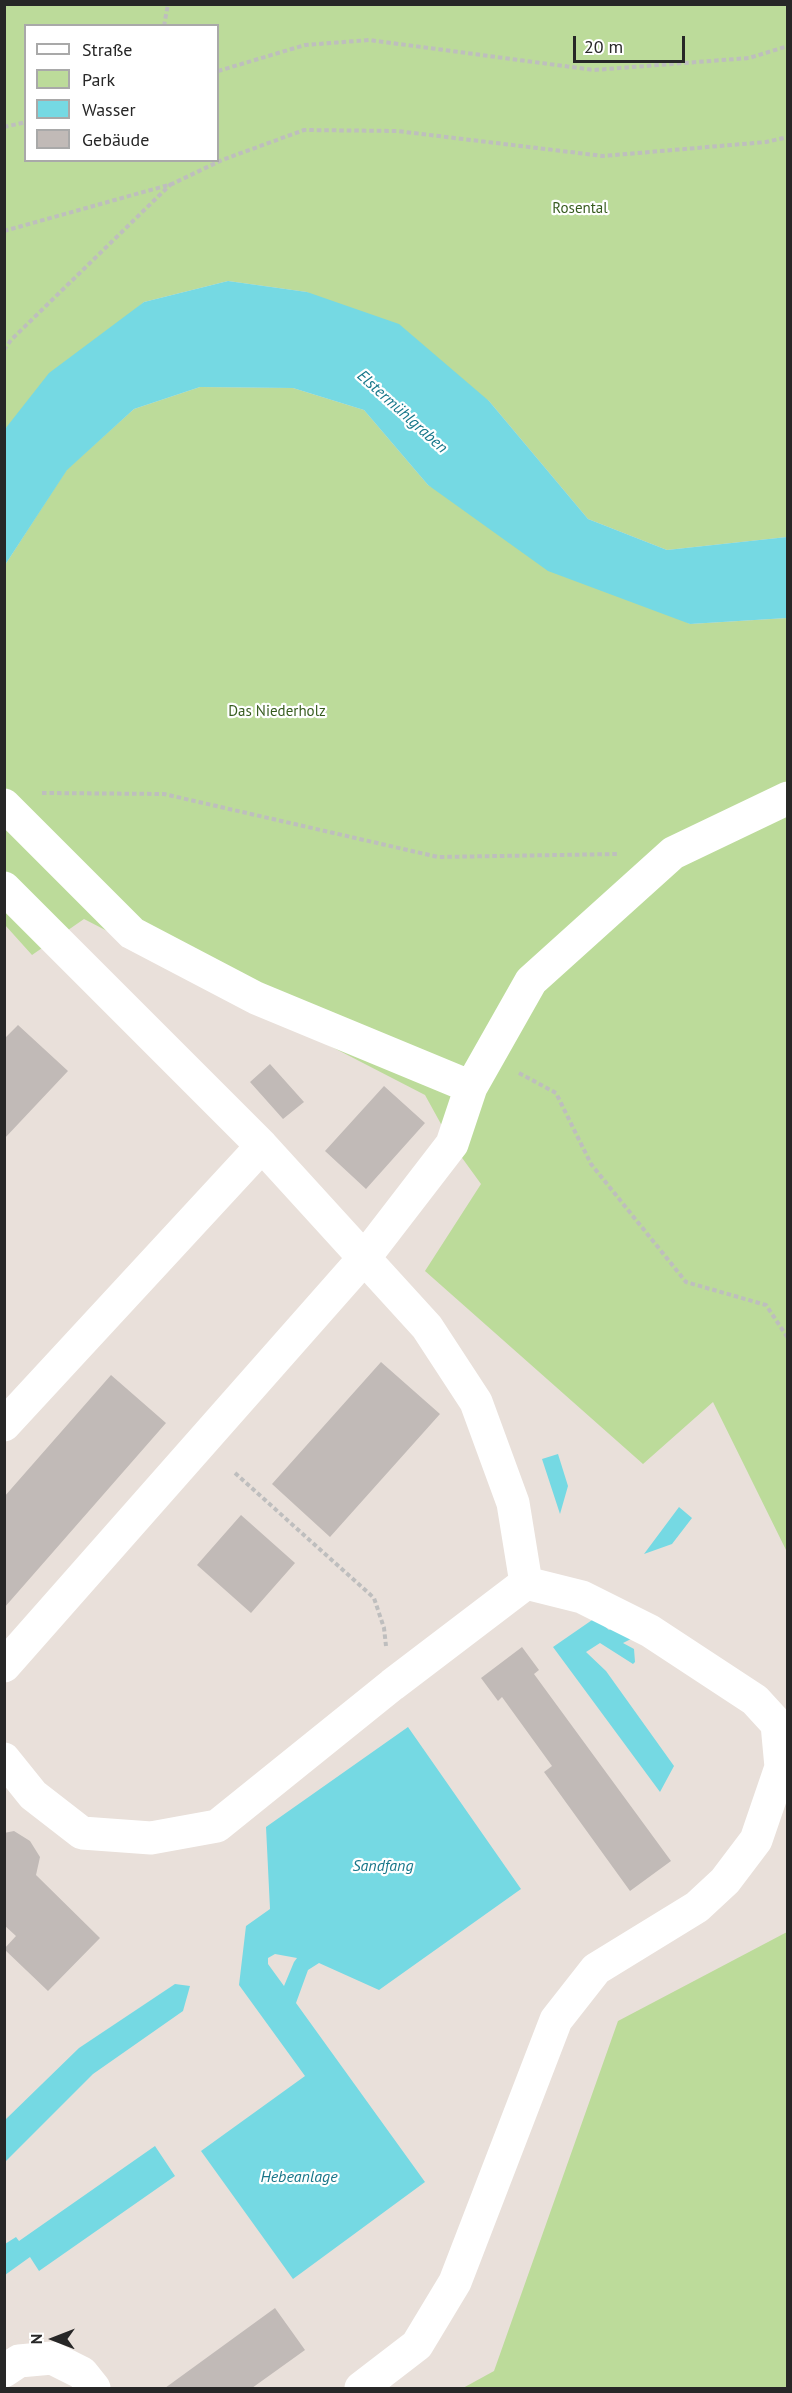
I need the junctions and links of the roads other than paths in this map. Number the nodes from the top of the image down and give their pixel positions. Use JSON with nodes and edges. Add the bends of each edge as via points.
{"nodes":[{"id":1,"x":788,"y":798,"type":"edge"},
{"id":2,"x":4,"y":805,"type":"edge"},
{"id":3,"x":4,"y":888,"type":"edge"},
{"id":4,"x":471,"y":1087,"type":"junction"},
{"id":5,"x":262,"y":1146,"type":"junction"},
{"id":6,"x":365,"y":1257,"type":"junction"},
{"id":7,"x":4,"y":1425,"type":"edge"},
{"id":8,"x":526,"y":1583,"type":"junction"},
{"id":9,"x":4,"y":1666,"type":"edge"},
{"id":10,"x":4,"y":1759,"type":"edge"},
{"id":11,"x":4,"y":2371,"type":"edge"},
{"id":12,"x":94,"y":2388,"type":"edge"},
{"id":13,"x":361,"y":2388,"type":"edge"}],
"edges":[{"from":1,"to":4,"type":"lane","via":[[673,853],[531,981]]},
{"from":2,"to":4,"type":"lane","via":[[132,933],[256,998]]},
{"from":3,"to":5,"type":"lane"},
{"from":4,"to":6,"type":"lane","via":[[452,1144]]},
{"from":5,"to":6,"type":"lane"},
{"from":5,"to":7,"type":"lane"},
{"from":6,"to":8,"type":"lane","via":[[427,1328],[476,1402],[513,1503]]},
{"from":6,"to":9,"type":"lane"},
{"from":8,"to":10,"type":"lane","via":[[392,1684],[217,1826],[150,1838],[82,1833],[33,1795]]},
{"from":8,"to":13,"type":"lane","via":[[582,1597],[650,1631],[755,1700],[777,1724],[781,1767],[756,1840],[725,1881],[697,1907],[597,1969],[556,2020],[455,2282],[417,2345]]},
{"from":11,"to":12,"type":"lane","via":[[19,2361],[52,2358],[82,2373]]}]}
